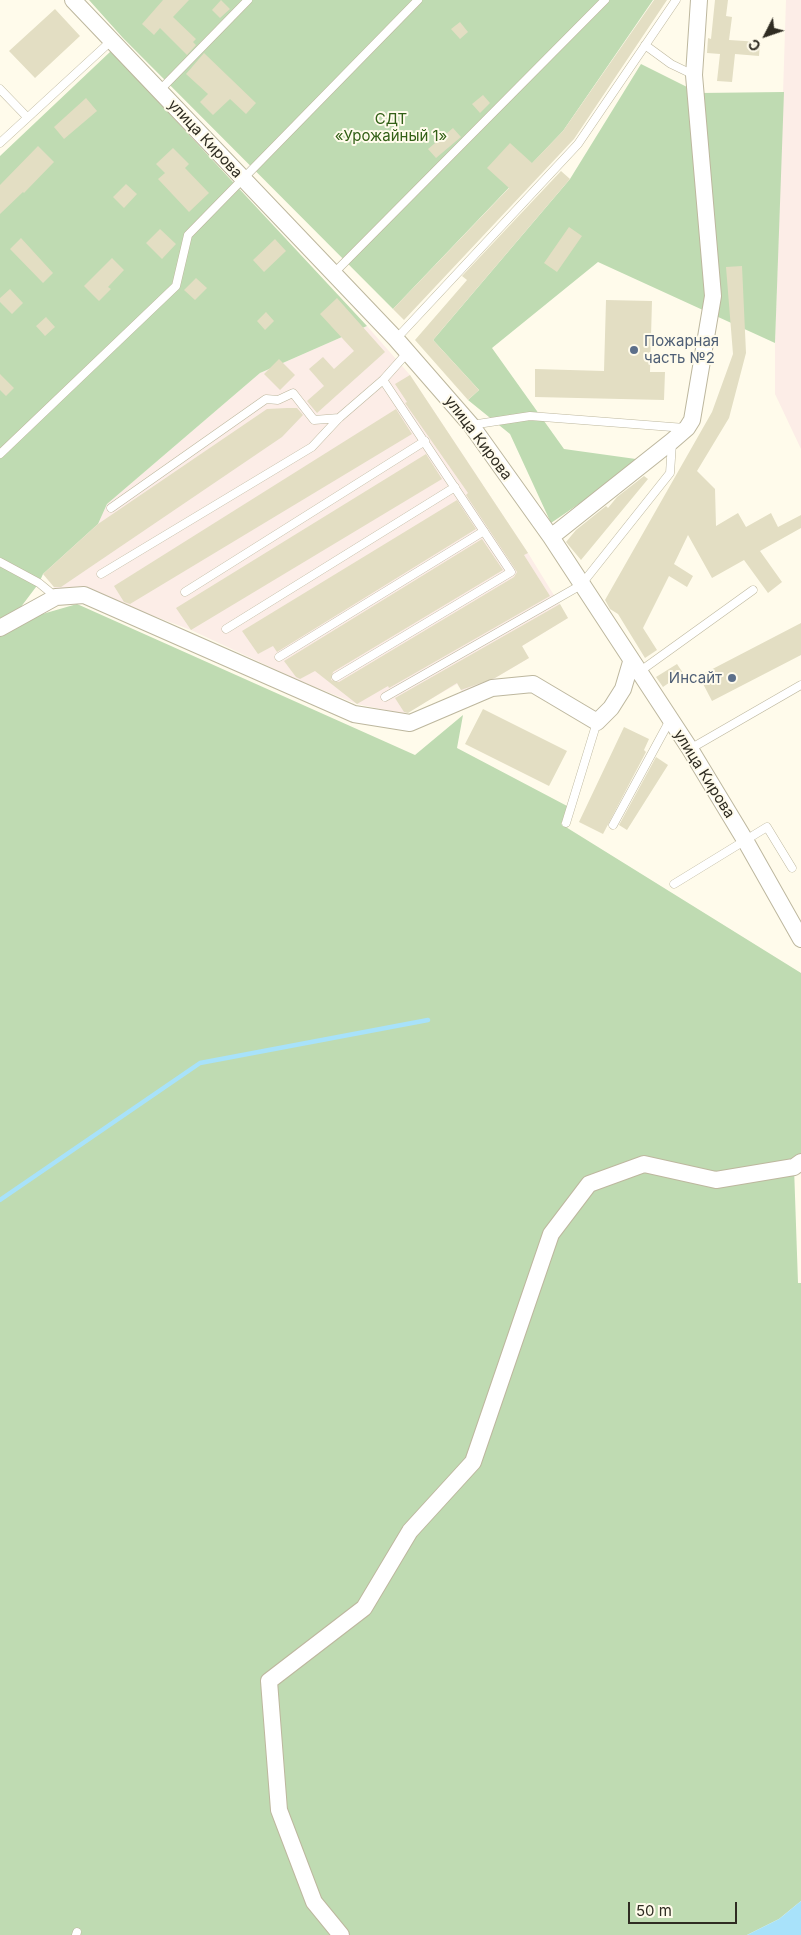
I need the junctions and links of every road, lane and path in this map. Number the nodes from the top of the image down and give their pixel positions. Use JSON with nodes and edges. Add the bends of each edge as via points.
{"nodes":[{"id":1,"x":74,"y":0,"type":"edge"},
{"id":2,"x":248,"y":0,"type":"edge"},
{"id":3,"x":418,"y":0,"type":"edge"},
{"id":4,"x":605,"y":0,"type":"edge"},
{"id":5,"x":676,"y":0,"type":"edge"},
{"id":6,"x":699,"y":0,"type":"edge"},
{"id":7,"x":111,"y":41,"type":"junction"},
{"id":8,"x":645,"y":45,"type":"junction"},
{"id":9,"x":694,"y":75,"type":"junction"},
{"id":10,"x":0,"y":89,"type":"edge"},
{"id":11,"x":159,"y":91,"type":"junction"},
{"id":12,"x":27,"y":117,"type":"junction"},
{"id":13,"x":0,"y":143,"type":"edge"},
{"id":14,"x":242,"y":178,"type":"junction"},
{"id":15,"x":333,"y":274,"type":"junction"},
{"id":16,"x":396,"y":338,"type":"junction"},
{"id":17,"x":408,"y":352,"type":"junction"},
{"id":18,"x":383,"y":380,"type":"junction"},
{"id":19,"x":339,"y":418,"type":"junction"},
{"id":20,"x":471,"y":425,"type":"junction"},
{"id":21,"x":687,"y":428,"type":"junction"},
{"id":22,"x":425,"y":441,"type":"junction"},
{"id":23,"x":672,"y":441,"type":"junction"},
{"id":24,"x":0,"y":454,"type":"edge"},
{"id":25,"x":454,"y":487,"type":"junction"},
{"id":26,"x":111,"y":508,"type":"dead end"},
{"id":27,"x":484,"y":531,"type":"junction"},
{"id":28,"x":551,"y":537,"type":"junction"},
{"id":29,"x":0,"y":562,"type":"edge"},
{"id":30,"x":101,"y":574,"type":"dead end"},
{"id":31,"x":581,"y":585,"type":"junction"},
{"id":32,"x":753,"y":590,"type":"dead end"},
{"id":33,"x":185,"y":592,"type":"dead end"},
{"id":34,"x":56,"y":597,"type":"junction"},
{"id":35,"x":0,"y":628,"type":"edge"},
{"id":36,"x":226,"y":629,"type":"dead end"},
{"id":37,"x":279,"y":657,"type":"dead end"},
{"id":38,"x":634,"y":668,"type":"junction"},
{"id":39,"x":336,"y":677,"type":"dead end"},
{"id":40,"x":801,"y":685,"type":"edge"},
{"id":41,"x":385,"y":697,"type":"dead end"},
{"id":42,"x":670,"y":720,"type":"junction"},
{"id":43,"x":597,"y":722,"type":"junction"},
{"id":44,"x":690,"y":749,"type":"junction"},
{"id":45,"x":566,"y":823,"type":"dead end"},
{"id":46,"x":613,"y":825,"type":"dead end"},
{"id":47,"x":745,"y":840,"type":"junction"},
{"id":48,"x":792,"y":868,"type":"dead end"},
{"id":49,"x":674,"y":884,"type":"dead end"},
{"id":50,"x":801,"y":939,"type":"edge"},
{"id":51,"x":801,"y":1162,"type":"edge"},
{"id":52,"x":341,"y":1935,"type":"edge"}],
"edges":[{"from":1,"to":7,"type":"street","name":"улица Кирова"},
{"from":2,"to":11,"type":"lane"},
{"from":3,"to":14,"type":"lane"},
{"from":4,"to":15,"type":"lane"},
{"from":5,"to":8,"type":"lane"},
{"from":6,"to":9,"type":"street"},
{"from":7,"to":11,"type":"street","name":"улица Кирова"},
{"from":7,"to":12,"type":"lane"},
{"from":8,"to":9,"type":"lane","via":[[671,64]]},
{"from":8,"to":16,"type":"lane","via":[[578,144]]},
{"from":9,"to":21,"type":"street","via":[[713,296],[692,420]]},
{"from":10,"to":12,"type":"lane"},
{"from":11,"to":14,"type":"street","name":"улица Кирова"},
{"from":12,"to":13,"type":"lane"},
{"from":14,"to":15,"type":"street","name":"улица Кирова"},
{"from":14,"to":24,"type":"lane","via":[[188,235],[176,286]]},
{"from":15,"to":16,"type":"street","name":"улица Кирова"},
{"from":16,"to":17,"type":"street","name":"улица Кирова"},
{"from":17,"to":18,"type":"lane"},
{"from":17,"to":20,"type":"street","name":"улица Кирова"},
{"from":18,"to":19,"type":"lane"},
{"from":18,"to":22,"type":"lane"},
{"from":19,"to":26,"type":"lane","via":[[314,420],[293,393],[278,400],[266,398]]},
{"from":19,"to":30,"type":"lane","via":[[312,447]]},
{"from":20,"to":21,"type":"lane","via":[[530,416]]},
{"from":20,"to":28,"type":"street","name":"улица Кирова"},
{"from":21,"to":23,"type":"street"},
{"from":22,"to":25,"type":"lane"},
{"from":22,"to":33,"type":"lane"},
{"from":23,"to":28,"type":"street"},
{"from":23,"to":31,"type":"lane","via":[[670,474]]},
{"from":25,"to":27,"type":"lane"},
{"from":25,"to":36,"type":"lane"},
{"from":27,"to":37,"type":"lane"},
{"from":27,"to":39,"type":"lane","via":[[511,572]]},
{"from":28,"to":31,"type":"street","name":"улица Кирова"},
{"from":29,"to":34,"type":"lane","via":[[39,583]]},
{"from":31,"to":38,"type":"street","name":"улица Кирова"},
{"from":31,"to":41,"type":"lane"},
{"from":32,"to":38,"type":"lane"},
{"from":34,"to":35,"type":"street"},
{"from":34,"to":43,"type":"street","via":[[84,595],[354,714],[410,723],[492,688],[533,684]]},
{"from":38,"to":42,"type":"street","name":"улица Кирова"},
{"from":38,"to":43,"type":"street","via":[[611,708]]},
{"from":40,"to":44,"type":"lane"},
{"from":42,"to":44,"type":"street","name":"улица Кирова"},
{"from":42,"to":46,"type":"lane"},
{"from":43,"to":45,"type":"lane"},
{"from":44,"to":47,"type":"street","name":"улица Кирова"},
{"from":47,"to":48,"type":"lane","via":[[767,828]]},
{"from":47,"to":49,"type":"lane"},
{"from":47,"to":50,"type":"street","name":"улица Кирова"},
{"from":51,"to":52,"type":"street","via":[[794,1167],[716,1180],[644,1164],[589,1184],[551,1234],[473,1462],[410,1531],[364,1608],[269,1681],[279,1810],[314,1902]]}]}
